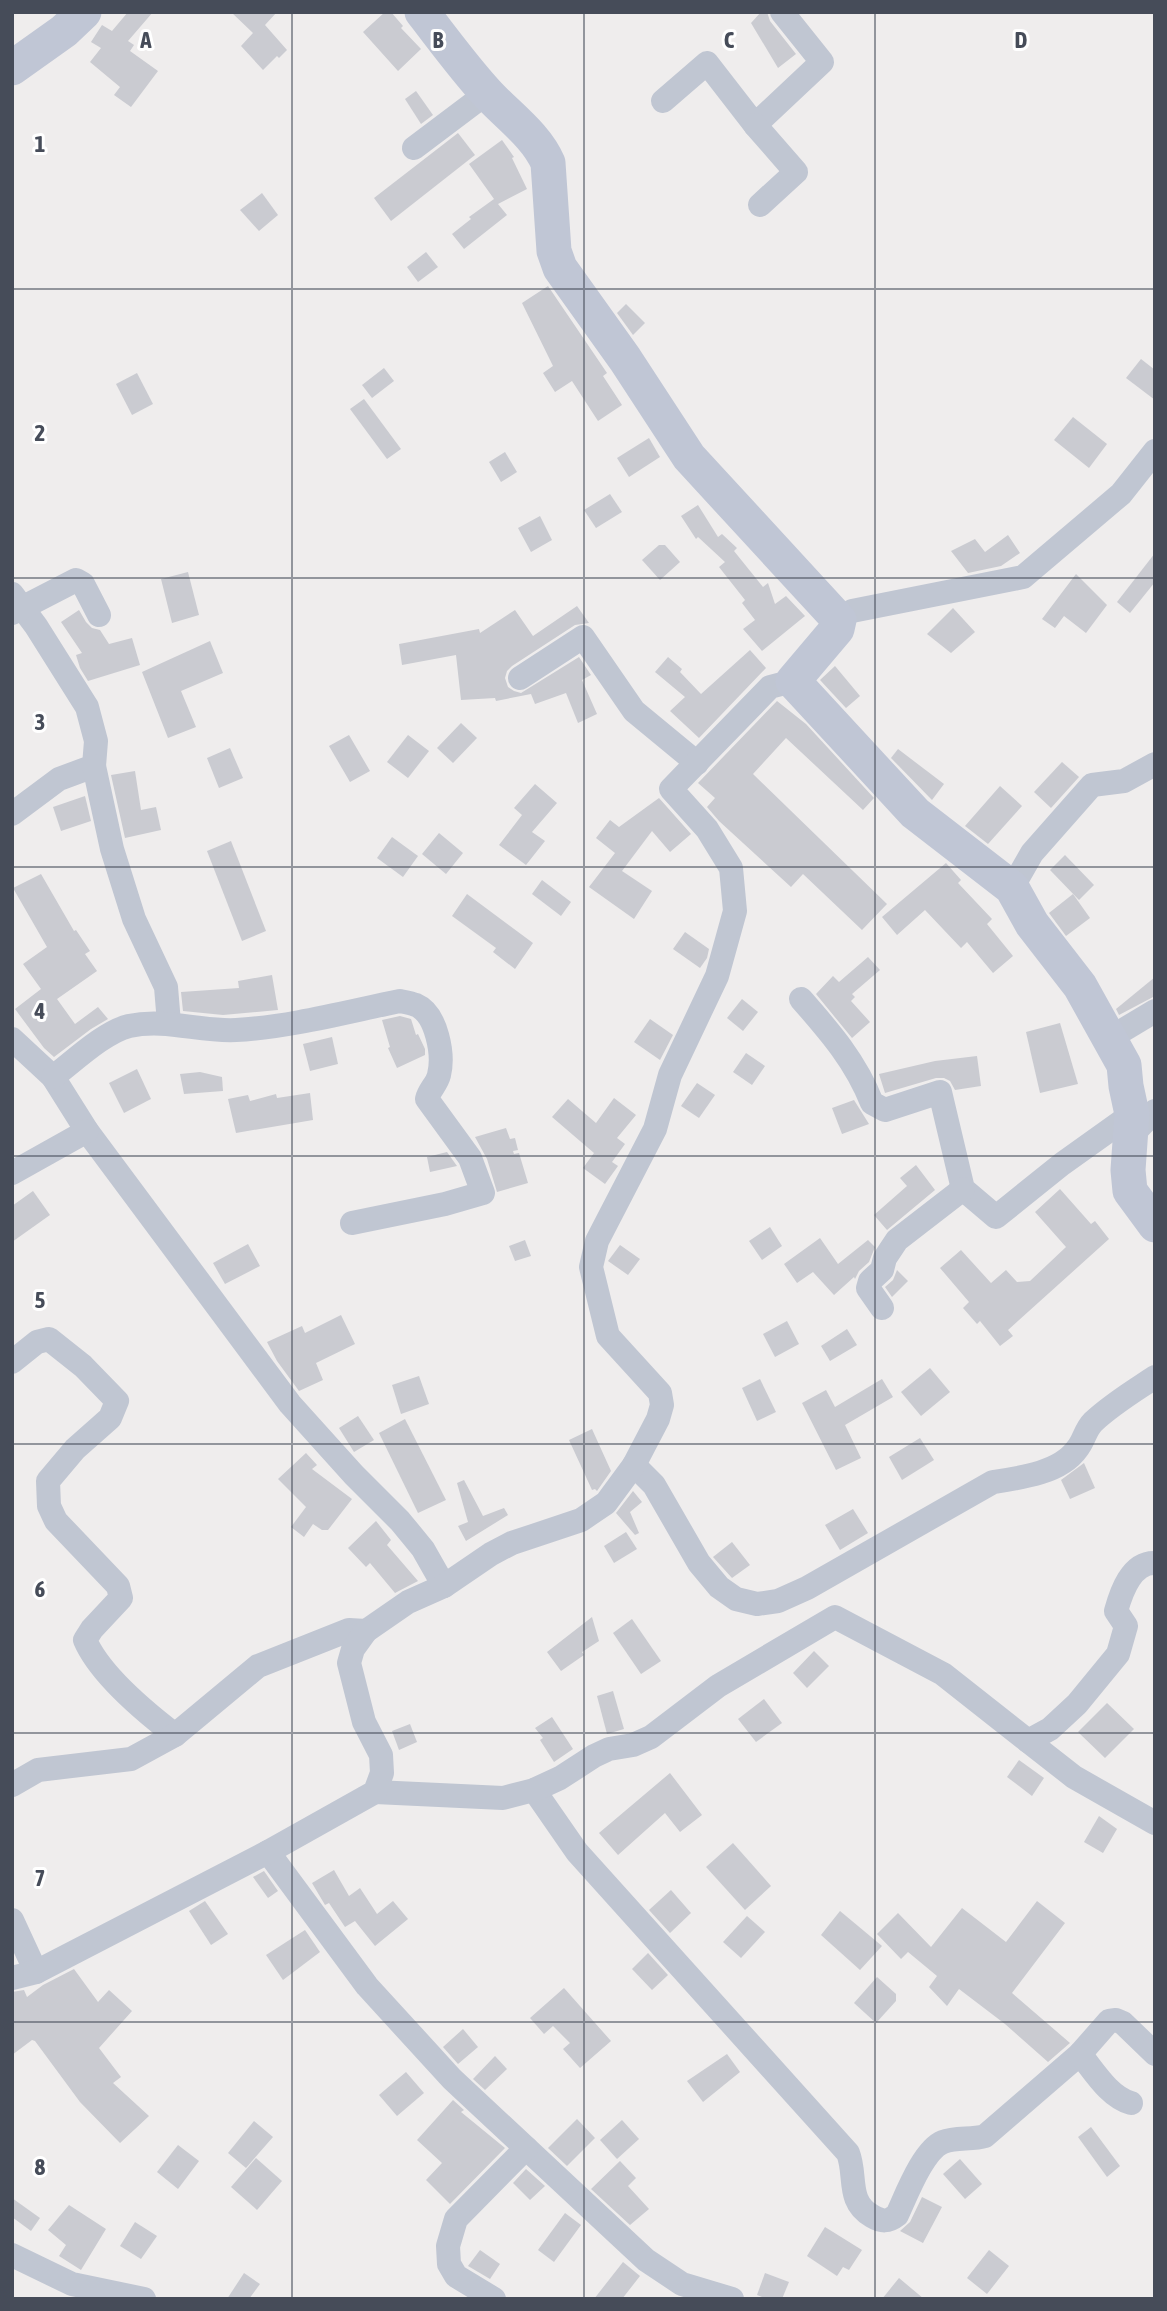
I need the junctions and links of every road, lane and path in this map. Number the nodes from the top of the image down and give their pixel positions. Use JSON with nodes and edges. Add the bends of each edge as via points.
{"nodes":[{"id":1,"x":84,"y":12,"type":"edge"},
{"id":2,"x":422,"y":12,"type":"edge"},
{"id":3,"x":782,"y":12,"type":"edge"},
{"id":4,"x":12,"y":68,"type":"edge"},
{"id":5,"x":487,"y":93,"type":"junction"},
{"id":6,"x":663,"y":101,"type":"dead end"},
{"id":7,"x":755,"y":125,"type":"junction"},
{"id":8,"x":414,"y":148,"type":"dead end"},
{"id":9,"x":760,"y":205,"type":"dead end"},
{"id":10,"x":1155,"y":451,"type":"edge"},
{"id":11,"x":15,"y":605,"type":"edge"},
{"id":12,"x":99,"y":615,"type":"dead end"},
{"id":13,"x":839,"y":620,"type":"junction"},
{"id":14,"x":520,"y":678,"type":"dead end"},
{"id":15,"x":793,"y":681,"type":"junction"},
{"id":16,"x":697,"y":763,"type":"junction"},
{"id":17,"x":1155,"y":764,"type":"edge"},
{"id":18,"x":94,"y":765,"type":"junction"},
{"id":19,"x":12,"y":814,"type":"edge"},
{"id":20,"x":1012,"y":888,"type":"junction"},
{"id":21,"x":801,"y":999,"type":"dead end"},
{"id":22,"x":1155,"y":1011,"type":"edge"},
{"id":23,"x":169,"y":1023,"type":"junction"},
{"id":24,"x":1110,"y":1038,"type":"junction"},
{"id":25,"x":12,"y":1039,"type":"edge"},
{"id":26,"x":53,"y":1077,"type":"junction"},
{"id":27,"x":1139,"y":1120,"type":"edge"},
{"id":28,"x":87,"y":1131,"type":"junction"},
{"id":29,"x":12,"y":1173,"type":"edge"},
{"id":30,"x":963,"y":1189,"type":"junction"},
{"id":31,"x":352,"y":1223,"type":"dead end"},
{"id":32,"x":1155,"y":1225,"type":"edge"},
{"id":33,"x":882,"y":1308,"type":"dead end"},
{"id":34,"x":12,"y":1362,"type":"edge"},
{"id":35,"x":1155,"y":1377,"type":"edge"},
{"id":36,"x":634,"y":1465,"type":"junction"},
{"id":37,"x":1155,"y":1563,"type":"edge"},
{"id":38,"x":444,"y":1586,"type":"junction"},
{"id":39,"x":366,"y":1630,"type":"junction"},
{"id":40,"x":175,"y":1735,"type":"junction"},
{"id":41,"x":1028,"y":1741,"type":"junction"},
{"id":42,"x":12,"y":1785,"type":"edge"},
{"id":43,"x":534,"y":1790,"type":"junction"},
{"id":44,"x":375,"y":1792,"type":"junction"},
{"id":45,"x":1155,"y":1823,"type":"edge"},
{"id":46,"x":268,"y":1853,"type":"junction"},
{"id":47,"x":12,"y":1920,"type":"edge"},
{"id":48,"x":36,"y":1972,"type":"junction"},
{"id":49,"x":12,"y":1978,"type":"edge"},
{"id":50,"x":1080,"y":2054,"type":"junction"},
{"id":51,"x":1155,"y":2054,"type":"edge"},
{"id":52,"x":1130,"y":2103,"type":"dead end"},
{"id":53,"x":526,"y":2148,"type":"junction"},
{"id":54,"x":12,"y":2255,"type":"edge"},
{"id":55,"x":144,"y":2299,"type":"edge"},
{"id":56,"x":494,"y":2299,"type":"edge"},
{"id":57,"x":732,"y":2299,"type":"edge"}],
"edges":[{"from":1,"to":4,"type":"street"},
{"from":2,"to":5,"type":"street"},
{"from":3,"to":7,"type":"street","via":[[822,62]]},
{"from":5,"to":8,"type":"street"},
{"from":5,"to":13,"type":"street","via":[[537,143],[548,163],[554,251],[560,268],[689,457]]},
{"from":6,"to":7,"type":"street","via":[[707,63]]},
{"from":7,"to":9,"type":"street","via":[[796,172]]},
{"from":10,"to":13,"type":"street","via":[[1121,494],[1023,577],[852,611]]},
{"from":11,"to":12,"type":"street","via":[[76,580],[83,584]]},
{"from":11,"to":18,"type":"street","via":[[36,626],[87,707],[96,741]]},
{"from":13,"to":15,"type":"street"},
{"from":14,"to":16,"type":"street","via":[[583,637],[634,710]]},
{"from":15,"to":16,"type":"street","via":[[770,687]]},
{"from":15,"to":20,"type":"street","via":[[915,813]]},
{"from":16,"to":36,"type":"street","via":[[671,789],[707,829],[731,868],[735,911],[717,976],[670,1075],[655,1129],[597,1241],[591,1267],[608,1336],[660,1393],[658,1419]]},
{"from":17,"to":20,"type":"street","via":[[1124,780],[1092,785],[1032,853]]},
{"from":18,"to":19,"type":"street","via":[[59,779]]},
{"from":18,"to":23,"type":"street","via":[[112,849],[134,919],[166,987]]},
{"from":20,"to":24,"type":"street"},
{"from":21,"to":30,"type":"street","via":[[840,1043],[872,1103],[884,1110],[940,1092]]},
{"from":22,"to":24,"type":"street"},
{"from":23,"to":26,"type":"street","via":[[127,1026]]},
{"from":23,"to":31,"type":"street","via":[[233,1030],[400,1001],[418,1005],[431,1019],[441,1055],[439,1078],[427,1099],[470,1158],[483,1193]]},
{"from":24,"to":27,"type":"street","via":[[1124,1065],[1126,1086]]},
{"from":25,"to":26,"type":"street"},
{"from":26,"to":28,"type":"street"},
{"from":27,"to":30,"type":"street","via":[[1062,1164],[996,1217]]},
{"from":27,"to":32,"type":"street","via":[[1128,1170],[1130,1191]]},
{"from":28,"to":29,"type":"street"},
{"from":28,"to":38,"type":"street","via":[[290,1404],[400,1521]]},
{"from":30,"to":33,"type":"street","via":[[897,1240],[868,1288]]},
{"from":34,"to":40,"type":"street","via":[[37,1342],[49,1339],[117,1401],[110,1419],[75,1448],[48,1481],[49,1506],[56,1521],[118,1586],[121,1598],[85,1640],[90,1652],[141,1709]]},
{"from":35,"to":36,"type":"street","via":[[1092,1423],[1080,1446],[1061,1463],[993,1482],[778,1601],[757,1604],[736,1599],[719,1587],[699,1563],[654,1485]]},
{"from":36,"to":38,"type":"street","via":[[606,1503],[580,1520],[512,1543]]},
{"from":37,"to":41,"type":"street","via":[[1134,1573],[1123,1587],[1116,1611],[1126,1626],[1118,1654],[1077,1704],[1050,1729]]},
{"from":38,"to":39,"type":"street","via":[[408,1602]]},
{"from":39,"to":40,"type":"street","via":[[349,1630],[258,1665]]},
{"from":39,"to":44,"type":"street","via":[[349,1663],[364,1721],[381,1755],[382,1773]]},
{"from":40,"to":42,"type":"street","via":[[131,1759],[38,1770]]},
{"from":41,"to":43,"type":"street","via":[[943,1674],[835,1617],[719,1686],[651,1737],[609,1749]]},
{"from":41,"to":45,"type":"street","via":[[1074,1777]]},
{"from":43,"to":44,"type":"street","via":[[503,1798]]},
{"from":43,"to":50,"type":"street","via":[[577,1852],[848,2153],[855,2199],[881,2221],[897,2215],[934,2147],[945,2141],[985,2136]]},
{"from":44,"to":46,"type":"street"},
{"from":46,"to":48,"type":"street"},
{"from":46,"to":53,"type":"street","via":[[367,1986],[452,2079]]},
{"from":47,"to":48,"type":"street"},
{"from":48,"to":49,"type":"street"},
{"from":50,"to":51,"type":"street","via":[[1109,2021],[1116,2020]]},
{"from":50,"to":52,"type":"street","via":[[1114,2094]]},
{"from":53,"to":56,"type":"street","via":[[456,2219],[448,2246],[449,2264],[456,2276]]},
{"from":53,"to":57,"type":"street","via":[[646,2260],[682,2284]]},
{"from":54,"to":55,"type":"street","via":[[72,2284]]}]}
